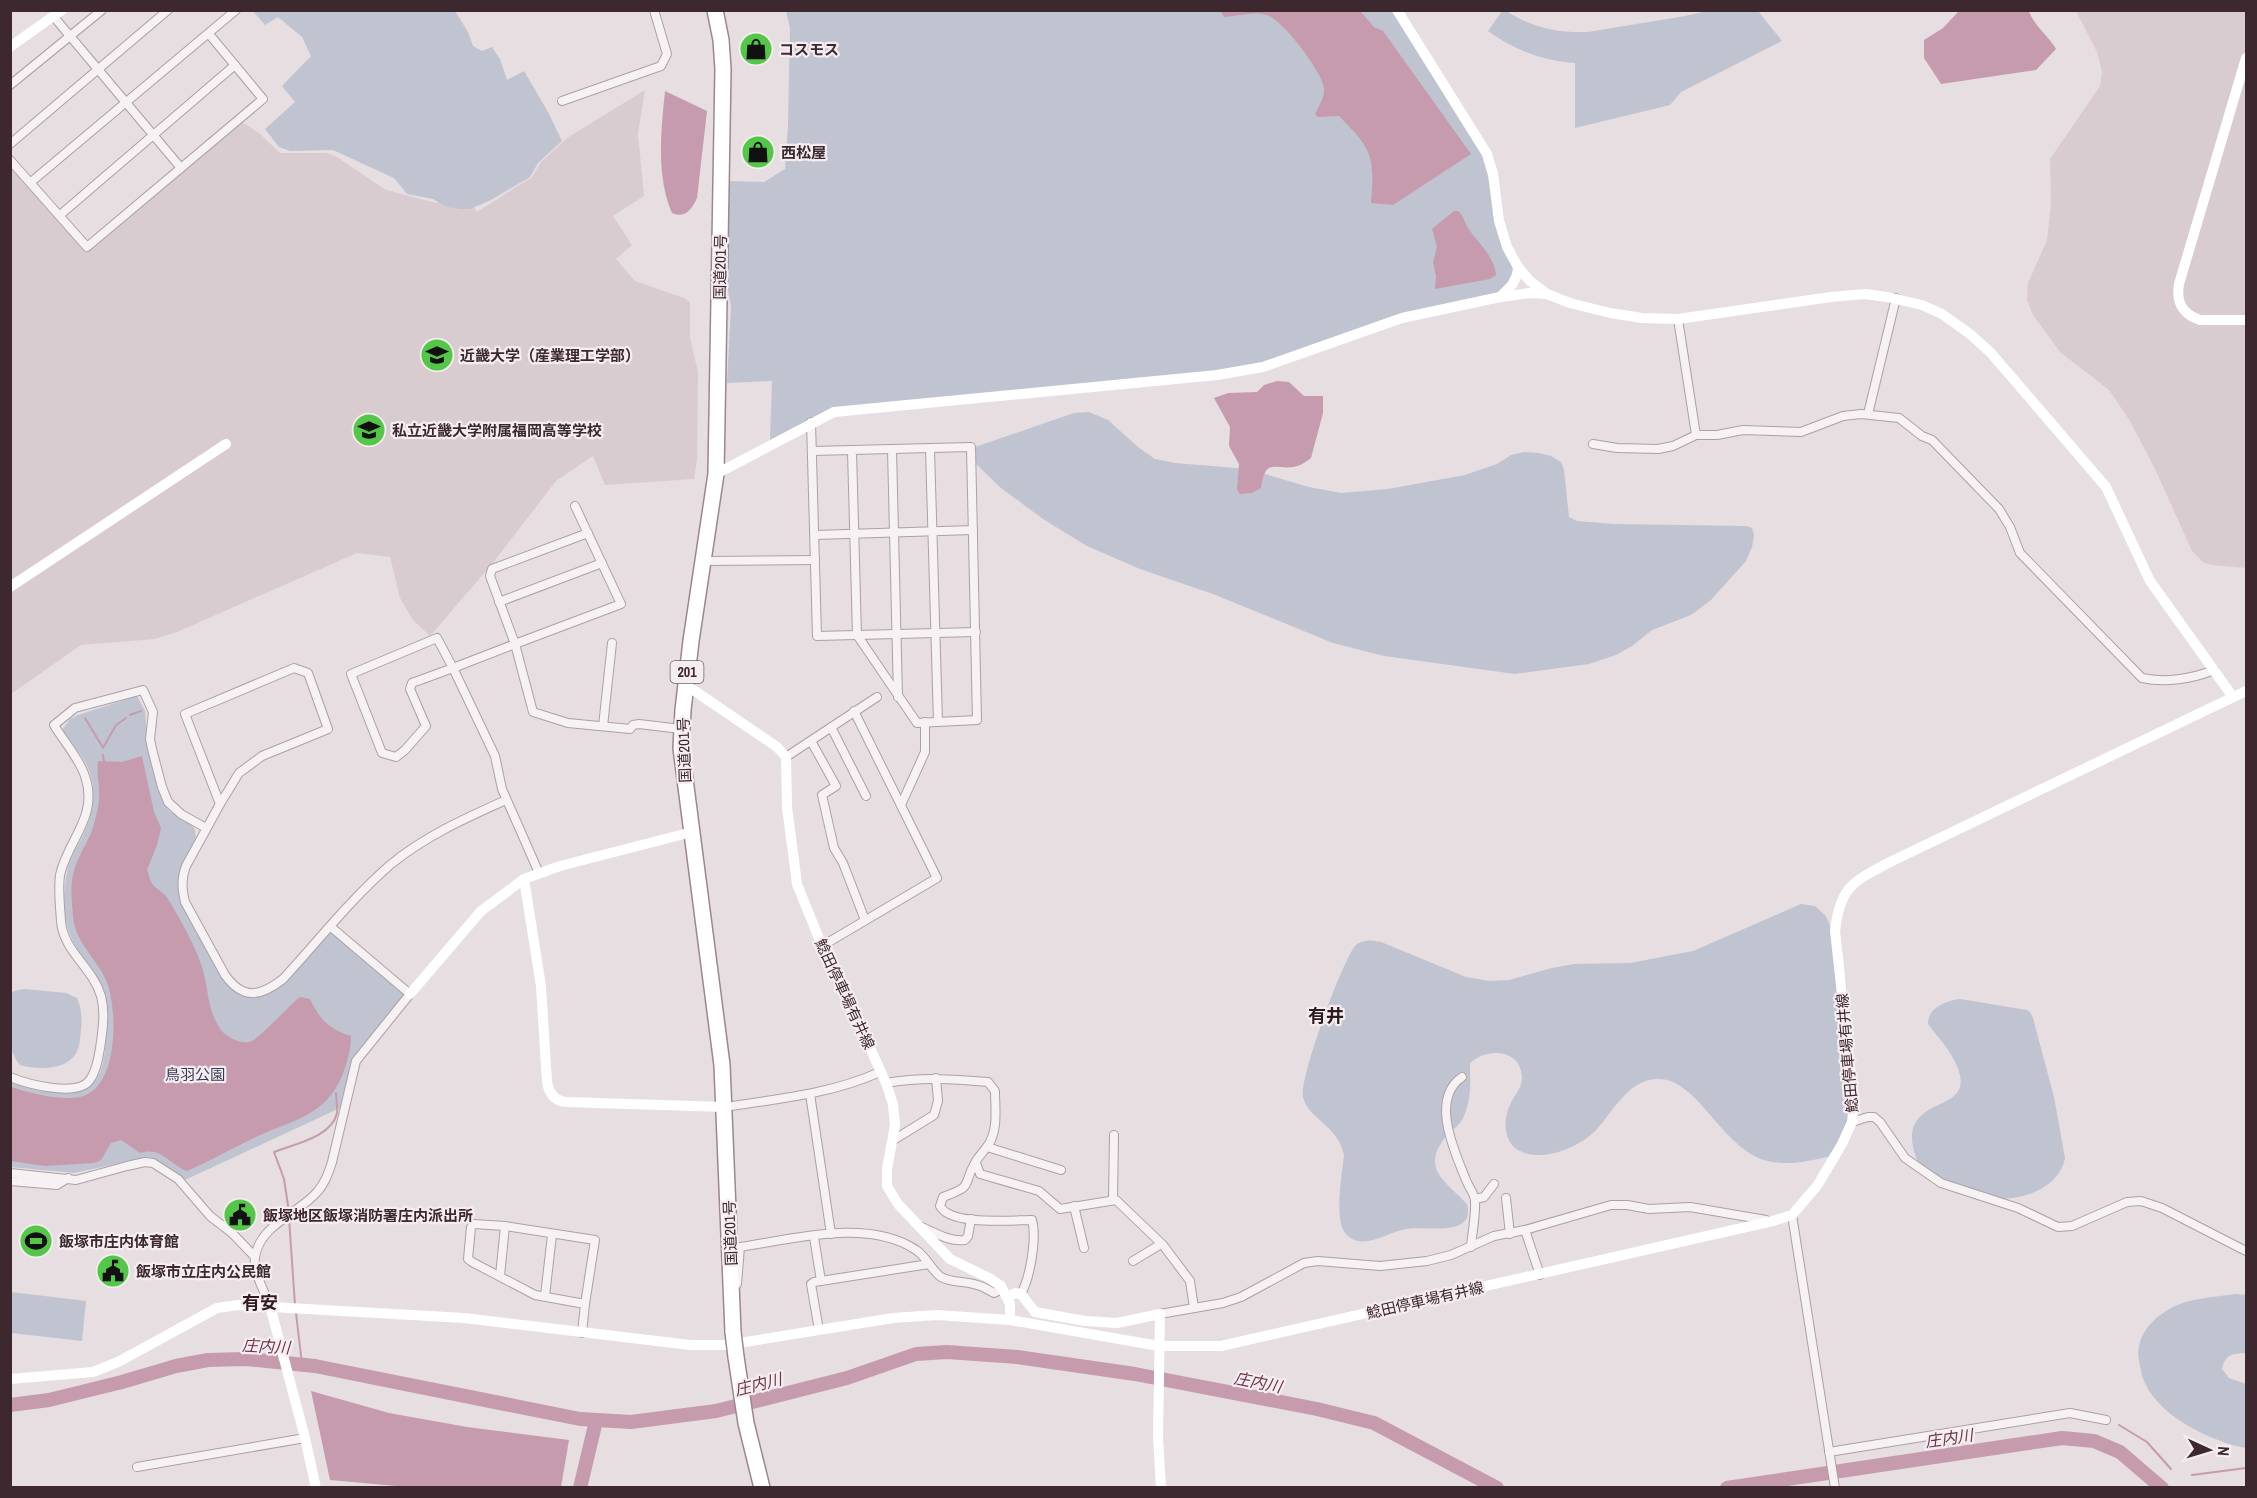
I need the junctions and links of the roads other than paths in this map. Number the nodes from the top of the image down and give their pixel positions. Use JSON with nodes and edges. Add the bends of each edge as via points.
{"nodes":[{"id":1,"x":102,"y":10,"type":"edge"},
{"id":2,"x":168,"y":10,"type":"edge"},
{"id":3,"x":236,"y":10,"type":"edge"},
{"id":4,"x":654,"y":10,"type":"edge"},
{"id":5,"x":715,"y":10,"type":"edge"},
{"id":6,"x":1397,"y":10,"type":"edge"},
{"id":7,"x":54,"y":13,"type":"edge"},
{"id":8,"x":209,"y":34,"type":"junction"},
{"id":9,"x":71,"y":38,"type":"junction"},
{"id":10,"x":10,"y":47,"type":"edge"},
{"id":11,"x":2247,"y":58,"type":"edge"},
{"id":12,"x":235,"y":65,"type":"junction"},
{"id":13,"x":98,"y":70,"type":"junction"},
{"id":14,"x":10,"y":85,"type":"edge"},
{"id":15,"x":562,"y":101,"type":"dead end"},
{"id":16,"x":125,"y":102,"type":"junction"},
{"id":17,"x":153,"y":136,"type":"junction"},
{"id":18,"x":10,"y":144,"type":"edge"},
{"id":19,"x":10,"y":160,"type":"edge"},
{"id":20,"x":181,"y":168,"type":"junction"},
{"id":21,"x":31,"y":182,"type":"junction"},
{"id":22,"x":60,"y":215,"type":"junction"},
{"id":23,"x":1518,"y":267,"type":"junction"},
{"id":24,"x":1547,"y":294,"type":"junction"},
{"id":25,"x":1500,"y":297,"type":"junction"},
{"id":26,"x":1896,"y":298,"type":"junction"},
{"id":27,"x":1678,"y":319,"type":"junction"},
{"id":28,"x":2247,"y":320,"type":"edge"},
{"id":29,"x":1868,"y":414,"type":"junction"},
{"id":30,"x":811,"y":422,"type":"junction"},
{"id":31,"x":1696,"y":435,"type":"junction"},
{"id":32,"x":226,"y":444,"type":"dead end"},
{"id":33,"x":1593,"y":444,"type":"dead end"},
{"id":34,"x":930,"y":449,"type":"junction"},
{"id":35,"x":892,"y":450,"type":"junction"},
{"id":36,"x":812,"y":451,"type":"junction"},
{"id":37,"x":852,"y":451,"type":"junction"},
{"id":38,"x":716,"y":474,"type":"junction"},
{"id":39,"x":575,"y":506,"type":"dead end"},
{"id":40,"x":973,"y":530,"type":"junction"},
{"id":41,"x":932,"y":531,"type":"junction"},
{"id":42,"x":894,"y":532,"type":"junction"},
{"id":43,"x":588,"y":533,"type":"junction"},
{"id":44,"x":854,"y":533,"type":"junction"},
{"id":45,"x":815,"y":535,"type":"junction"},
{"id":46,"x":815,"y":560,"type":"junction"},
{"id":47,"x":704,"y":561,"type":"junction"},
{"id":48,"x":602,"y":563,"type":"junction"},
{"id":49,"x":10,"y":587,"type":"edge"},
{"id":50,"x":499,"y":602,"type":"junction"},
{"id":51,"x":976,"y":632,"type":"junction"},
{"id":52,"x":937,"y":633,"type":"junction"},
{"id":53,"x":897,"y":634,"type":"junction"},
{"id":54,"x":856,"y":635,"type":"junction"},
{"id":55,"x":612,"y":642,"type":"dead end"},
{"id":56,"x":515,"y":644,"type":"junction"},
{"id":57,"x":453,"y":668,"type":"junction"},
{"id":58,"x":2214,"y":670,"type":"junction"},
{"id":59,"x":686,"y":685,"type":"junction"},
{"id":60,"x":2247,"y":691,"type":"edge"},
{"id":61,"x":898,"y":697,"type":"junction"},
{"id":62,"x":2233,"y":697,"type":"junction"},
{"id":63,"x":877,"y":698,"type":"dead end"},
{"id":64,"x":854,"y":711,"type":"junction"},
{"id":65,"x":925,"y":722,"type":"junction"},
{"id":66,"x":938,"y":722,"type":"junction"},
{"id":67,"x":603,"y":726,"type":"junction"},
{"id":68,"x":831,"y":727,"type":"junction"},
{"id":69,"x":681,"y":729,"type":"junction"},
{"id":70,"x":811,"y":741,"type":"junction"},
{"id":71,"x":786,"y":757,"type":"junction"},
{"id":72,"x":866,"y":796,"type":"dead end"},
{"id":73,"x":506,"y":800,"type":"junction"},
{"id":74,"x":220,"y":804,"type":"junction"},
{"id":75,"x":901,"y":805,"type":"junction"},
{"id":76,"x":206,"y":828,"type":"junction"},
{"id":77,"x":692,"y":832,"type":"junction"},
{"id":78,"x":539,"y":873,"type":"junction"},
{"id":79,"x":524,"y":879,"type":"junction"},
{"id":80,"x":865,"y":920,"type":"junction"},
{"id":81,"x":331,"y":927,"type":"junction"},
{"id":82,"x":822,"y":946,"type":"junction"},
{"id":83,"x":410,"y":994,"type":"junction"},
{"id":84,"x":880,"y":1072,"type":"junction"},
{"id":85,"x":10,"y":1077,"type":"edge"},
{"id":86,"x":1462,"y":1077,"type":"dead end"},
{"id":87,"x":936,"y":1078,"type":"junction"},
{"id":88,"x":886,"y":1083,"type":"junction"},
{"id":89,"x":810,"y":1094,"type":"junction"},
{"id":90,"x":725,"y":1107,"type":"junction"},
{"id":91,"x":1852,"y":1122,"type":"junction"},
{"id":92,"x":1114,"y":1135,"type":"dead end"},
{"id":93,"x":892,"y":1141,"type":"junction"},
{"id":94,"x":987,"y":1147,"type":"junction"},
{"id":95,"x":976,"y":1162,"type":"junction"},
{"id":96,"x":1061,"y":1170,"type":"dead end"},
{"id":97,"x":10,"y":1173,"type":"edge"},
{"id":98,"x":68,"y":1179,"type":"junction"},
{"id":99,"x":10,"y":1181,"type":"edge"},
{"id":100,"x":1494,"y":1184,"type":"dead end"},
{"id":101,"x":1506,"y":1198,"type":"dead end"},
{"id":102,"x":1475,"y":1199,"type":"junction"},
{"id":103,"x":1113,"y":1200,"type":"junction"},
{"id":104,"x":1074,"y":1206,"type":"junction"},
{"id":105,"x":1792,"y":1215,"type":"junction"},
{"id":106,"x":971,"y":1219,"type":"junction"},
{"id":107,"x":1773,"y":1221,"type":"junction"},
{"id":108,"x":916,"y":1223,"type":"junction"},
{"id":109,"x":505,"y":1226,"type":"junction"},
{"id":110,"x":1525,"y":1230,"type":"junction"},
{"id":111,"x":831,"y":1234,"type":"junction"},
{"id":112,"x":1509,"y":1234,"type":"junction"},
{"id":113,"x":552,"y":1235,"type":"junction"},
{"id":114,"x":814,"y":1237,"type":"junction"},
{"id":115,"x":1161,"y":1244,"type":"junction"},
{"id":116,"x":1471,"y":1247,"type":"junction"},
{"id":117,"x":1084,"y":1248,"type":"dead end"},
{"id":118,"x":2247,"y":1251,"type":"edge"},
{"id":119,"x":255,"y":1257,"type":"junction"},
{"id":120,"x":1132,"y":1261,"type":"dead end"},
{"id":121,"x":929,"y":1264,"type":"junction"},
{"id":122,"x":1540,"y":1275,"type":"junction"},
{"id":123,"x":500,"y":1276,"type":"junction"},
{"id":124,"x":821,"y":1281,"type":"junction"},
{"id":125,"x":1005,"y":1293,"type":"junction"},
{"id":126,"x":732,"y":1294,"type":"junction"},
{"id":127,"x":1021,"y":1294,"type":"junction"},
{"id":128,"x":545,"y":1296,"type":"junction"},
{"id":129,"x":585,"y":1304,"type":"junction"},
{"id":130,"x":270,"y":1306,"type":"junction"},
{"id":131,"x":1194,"y":1308,"type":"junction"},
{"id":132,"x":1160,"y":1314,"type":"junction"},
{"id":133,"x":1010,"y":1320,"type":"junction"},
{"id":134,"x":819,"y":1330,"type":"junction"},
{"id":135,"x":582,"y":1333,"type":"junction"},
{"id":136,"x":1159,"y":1346,"type":"junction"},
{"id":137,"x":10,"y":1379,"type":"edge"},
{"id":138,"x":2106,"y":1420,"type":"dead end"},
{"id":139,"x":305,"y":1438,"type":"junction"},
{"id":140,"x":1829,"y":1453,"type":"junction"},
{"id":141,"x":137,"y":1467,"type":"dead end"},
{"id":142,"x":316,"y":1488,"type":"edge"},
{"id":143,"x":762,"y":1488,"type":"edge"},
{"id":144,"x":1161,"y":1488,"type":"edge"},
{"id":145,"x":1835,"y":1488,"type":"edge"}],
"edges":[{"from":1,"to":9,"type":"street"},
{"from":2,"to":13,"type":"street"},
{"from":3,"to":8,"type":"street"},
{"from":4,"to":15,"type":"street","via":[[667,54],[661,66]]},
{"from":5,"to":38,"type":"highway","name":"国道201号","number":"201","via":[[723,69]]},
{"from":6,"to":23,"type":"street","via":[[1486,154],[1502,235]]},
{"from":7,"to":9,"type":"street"},
{"from":7,"to":10,"type":"street"},
{"from":8,"to":12,"type":"street"},
{"from":8,"to":16,"type":"street"},
{"from":9,"to":13,"type":"street"},
{"from":9,"to":14,"type":"street"},
{"from":11,"to":28,"type":"street","via":[[2177,296],[2181,308],[2193,318]]},
{"from":12,"to":17,"type":"street"},
{"from":12,"to":20,"type":"street","via":[[263,99]]},
{"from":13,"to":16,"type":"street"},
{"from":13,"to":18,"type":"street"},
{"from":16,"to":17,"type":"street"},
{"from":16,"to":21,"type":"street"},
{"from":17,"to":20,"type":"street"},
{"from":17,"to":22,"type":"street"},
{"from":19,"to":21,"type":"street"},
{"from":20,"to":22,"type":"street","via":[[87,247]]},
{"from":21,"to":22,"type":"street"},
{"from":23,"to":24,"type":"street"},
{"from":23,"to":25,"type":"street","via":[[1512,285]]},
{"from":24,"to":25,"type":"street"},
{"from":24,"to":27,"type":"street","via":[[1610,313]]},
{"from":25,"to":30,"type":"street","via":[[1402,318],[1263,367],[834,412]]},
{"from":26,"to":27,"type":"street","via":[[1865,294],[1831,297]]},
{"from":26,"to":29,"type":"street"},
{"from":26,"to":58,"type":"street","via":[[1942,314],[1970,334],[1991,353],[2106,487],[2150,581]]},
{"from":27,"to":31,"type":"street"},
{"from":29,"to":31,"type":"street","via":[[1843,416],[1801,432],[1743,430]]},
{"from":29,"to":58,"type":"street","via":[[1899,418],[1932,440],[1998,509],[2020,553],[2142,678],[2160,682]]},
{"from":30,"to":36,"type":"street"},
{"from":30,"to":38,"type":"street"},
{"from":31,"to":33,"type":"street","via":[[1658,450]]},
{"from":32,"to":49,"type":"street"},
{"from":34,"to":35,"type":"street"},
{"from":34,"to":40,"type":"street","via":[[971,447]]},
{"from":34,"to":41,"type":"street"},
{"from":35,"to":37,"type":"street"},
{"from":35,"to":42,"type":"street"},
{"from":36,"to":37,"type":"street"},
{"from":36,"to":45,"type":"street"},
{"from":37,"to":44,"type":"street"},
{"from":38,"to":47,"type":"highway","name":"国道201号","number":"201"},
{"from":39,"to":43,"type":"street"},
{"from":40,"to":41,"type":"street"},
{"from":40,"to":51,"type":"street"},
{"from":41,"to":42,"type":"street"},
{"from":41,"to":52,"type":"street"},
{"from":42,"to":44,"type":"street"},
{"from":42,"to":53,"type":"street"},
{"from":43,"to":48,"type":"street"},
{"from":43,"to":50,"type":"street","via":[[492,569],[490,576]]},
{"from":44,"to":45,"type":"street"},
{"from":44,"to":54,"type":"street"},
{"from":45,"to":46,"type":"street"},
{"from":46,"to":47,"type":"street"},
{"from":46,"to":54,"type":"street","via":[[817,636]]},
{"from":47,"to":59,"type":"highway","name":"国道201号","number":"201"},
{"from":48,"to":50,"type":"street"},
{"from":48,"to":56,"type":"street","via":[[621,604]]},
{"from":50,"to":56,"type":"street"},
{"from":51,"to":52,"type":"street"},
{"from":51,"to":66,"type":"street","via":[[977,720]]},
{"from":52,"to":53,"type":"street"},
{"from":52,"to":66,"type":"street"},
{"from":53,"to":54,"type":"street"},
{"from":53,"to":61,"type":"street"},
{"from":54,"to":61,"type":"street"},
{"from":55,"to":67,"type":"street"},
{"from":56,"to":57,"type":"street"},
{"from":56,"to":67,"type":"street","via":[[533,712],[568,723]]},
{"from":57,"to":57,"type":"street","via":[[412,683],[410,689],[426,726],[396,757],[382,753],[351,674],[437,638]]},
{"from":57,"to":73,"type":"street","via":[[495,756]]},
{"from":58,"to":62,"type":"street"},
{"from":59,"to":69,"type":"highway","name":"国道201号","number":"201"},
{"from":59,"to":71,"type":"street"},
{"from":60,"to":62,"type":"street","name":"鯰田停車場有井線"},
{"from":61,"to":65,"type":"street","via":[[917,723]]},
{"from":62,"to":91,"type":"street","name":"鯰田停車場有井線","via":[[1890,862],[1857,879],[1845,892],[1837,909],[1835,931],[1854,1103]]},
{"from":63,"to":64,"type":"street"},
{"from":64,"to":68,"type":"street"},
{"from":64,"to":75,"type":"street"},
{"from":65,"to":66,"type":"street"},
{"from":65,"to":75,"type":"street","via":[[925,752]]},
{"from":67,"to":69,"type":"street","via":[[630,729],[639,724]]},
{"from":68,"to":70,"type":"street"},
{"from":68,"to":72,"type":"street"},
{"from":69,"to":77,"type":"highway","name":"国道201号","number":"201"},
{"from":70,"to":71,"type":"street"},
{"from":70,"to":80,"type":"street","via":[[836,786],[822,795],[834,848]]},
{"from":71,"to":82,"type":"street","name":"鯰田停車場有井線","via":[[787,807],[797,884]]},
{"from":73,"to":78,"type":"street"},
{"from":73,"to":81,"type":"street","via":[[414,847],[367,888]]},
{"from":74,"to":74,"type":"street","via":[[240,773],[262,756],[328,729],[308,673],[294,668],[185,714]]},
{"from":74,"to":76,"type":"street"},
{"from":75,"to":80,"type":"street","via":[[937,878]]},
{"from":76,"to":81,"type":"street","via":[[186,866],[182,891],[232,986],[249,993],[272,988]]},
{"from":76,"to":85,"type":"street","via":[[168,802],[150,739],[153,712],[143,690],[75,708],[54,725],[86,777],[89,796],[80,833],[65,858],[60,903],[66,941],[102,998],[101,1039],[90,1080],[75,1089],[24,1083]]},
{"from":77,"to":78,"type":"street"},
{"from":77,"to":90,"type":"highway","name":"国道201号","number":"201","via":[[718,1017]]},
{"from":78,"to":79,"type":"street"},
{"from":79,"to":83,"type":"street","via":[[481,911]]},
{"from":79,"to":90,"type":"street","via":[[541,986],[552,1095],[566,1102]]},
{"from":80,"to":82,"type":"street"},
{"from":81,"to":83,"type":"street"},
{"from":82,"to":84,"type":"street","name":"鯰田停車場有井線"},
{"from":83,"to":119,"type":"street","via":[[356,1061],[332,1162],[319,1191],[272,1228]]},
{"from":84,"to":88,"type":"street","name":"鯰田停車場有井線"},
{"from":84,"to":89,"type":"street"},
{"from":86,"to":102,"type":"street","via":[[1453,1083],[1447,1097],[1446,1115],[1458,1159]]},
{"from":87,"to":88,"type":"street"},
{"from":87,"to":93,"type":"street","via":[[938,1101],[934,1114]]},
{"from":87,"to":94,"type":"street","via":[[993,1086],[995,1127]]},
{"from":88,"to":93,"type":"street","name":"鯰田停車場有井線","via":[[894,1114]]},
{"from":89,"to":90,"type":"street"},
{"from":89,"to":111,"type":"street"},
{"from":90,"to":126,"type":"highway","name":"国道201号","number":"201"},
{"from":91,"to":105,"type":"street","name":"鯰田停車場有井線","via":[[1817,1186]]},
{"from":91,"to":118,"type":"street","via":[[1874,1117],[1905,1158],[1941,1183],[2018,1208],[2058,1227],[2072,1226],[2127,1202],[2141,1201]]},
{"from":92,"to":103,"type":"street"},
{"from":93,"to":108,"type":"street","name":"鯰田停車場有井線","via":[[887,1186]]},
{"from":94,"to":95,"type":"street"},
{"from":94,"to":96,"type":"street"},
{"from":95,"to":104,"type":"street","via":[[980,1174],[1039,1191],[1060,1209]]},
{"from":95,"to":106,"type":"street","via":[[967,1186],[944,1197],[940,1206],[946,1213]]},
{"from":97,"to":98,"type":"street"},
{"from":98,"to":99,"type":"street","via":[[57,1185]]},
{"from":98,"to":119,"type":"street","via":[[83,1179],[145,1162],[159,1166],[188,1189],[210,1216]]},
{"from":100,"to":102,"type":"street","via":[[1484,1197]]},
{"from":101,"to":112,"type":"street"},
{"from":102,"to":116,"type":"street"},
{"from":103,"to":104,"type":"street"},
{"from":103,"to":115,"type":"street","via":[[1122,1204]]},
{"from":104,"to":117,"type":"street"},
{"from":105,"to":107,"type":"street","name":"鯰田停車場有井線"},
{"from":105,"to":140,"type":"street"},
{"from":106,"to":108,"type":"street","via":[[968,1236],[961,1241],[947,1239]]},
{"from":106,"to":127,"type":"street","via":[[1032,1220],[1035,1244]]},
{"from":107,"to":110,"type":"street","via":[[1679,1206],[1649,1209],[1627,1204]]},
{"from":107,"to":122,"type":"street","name":"鯰田停車場有井線"},
{"from":108,"to":125,"type":"street","name":"鯰田停車場有井線","via":[[950,1259],[989,1278]]},
{"from":109,"to":113,"type":"street"},
{"from":109,"to":123,"type":"street"},
{"from":109,"to":123,"type":"street","via":[[471,1227],[468,1259]]},
{"from":110,"to":112,"type":"street"},
{"from":110,"to":122,"type":"street"},
{"from":111,"to":114,"type":"street"},
{"from":111,"to":121,"type":"street","via":[[868,1232],[890,1237],[918,1251]]},
{"from":112,"to":116,"type":"street"},
{"from":113,"to":128,"type":"street"},
{"from":113,"to":129,"type":"street","via":[[595,1240]]},
{"from":114,"to":124,"type":"street"},
{"from":114,"to":126,"type":"street","via":[[740,1247],[737,1287]]},
{"from":115,"to":120,"type":"street"},
{"from":115,"to":131,"type":"street","via":[[1190,1281]]},
{"from":116,"to":131,"type":"street","via":[[1443,1257],[1395,1265],[1304,1263],[1241,1298]]},
{"from":119,"to":130,"type":"street"},
{"from":121,"to":124,"type":"street"},
{"from":121,"to":125,"type":"street","via":[[946,1279]]},
{"from":122,"to":136,"type":"street","name":"鯰田停車場有井線","via":[[1221,1346]]},
{"from":123,"to":128,"type":"street","via":[[535,1295]]},
{"from":124,"to":134,"type":"street","via":[[811,1284]]},
{"from":125,"to":127,"type":"street"},
{"from":125,"to":133,"type":"street"},
{"from":126,"to":143,"type":"highway","name":"国道201号","number":"201","bridge":true,"via":[[739,1384]]},
{"from":127,"to":132,"type":"street","via":[[1035,1312],[1064,1318],[1117,1323]]},
{"from":128,"to":129,"type":"street"},
{"from":129,"to":135,"type":"street"},
{"from":130,"to":135,"type":"street","name":"鯰田停車場有井線","via":[[464,1318]]},
{"from":130,"to":137,"type":"street","name":"鯰田停車場有井線","via":[[217,1308],[93,1372]]},
{"from":130,"to":139,"type":"street"},
{"from":131,"to":132,"type":"street"},
{"from":132,"to":136,"type":"street"},
{"from":133,"to":134,"type":"street","name":"鯰田停車場有井線","via":[[915,1316]]},
{"from":133,"to":136,"type":"street","name":"鯰田停車場有井線"},
{"from":134,"to":135,"type":"street","name":"鯰田停車場有井線","via":[[727,1345],[690,1345]]},
{"from":136,"to":144,"type":"street"},
{"from":138,"to":140,"type":"street","via":[[2070,1413]]},
{"from":139,"to":141,"type":"street"},
{"from":139,"to":142,"type":"street"},
{"from":140,"to":145,"type":"street"}]}
